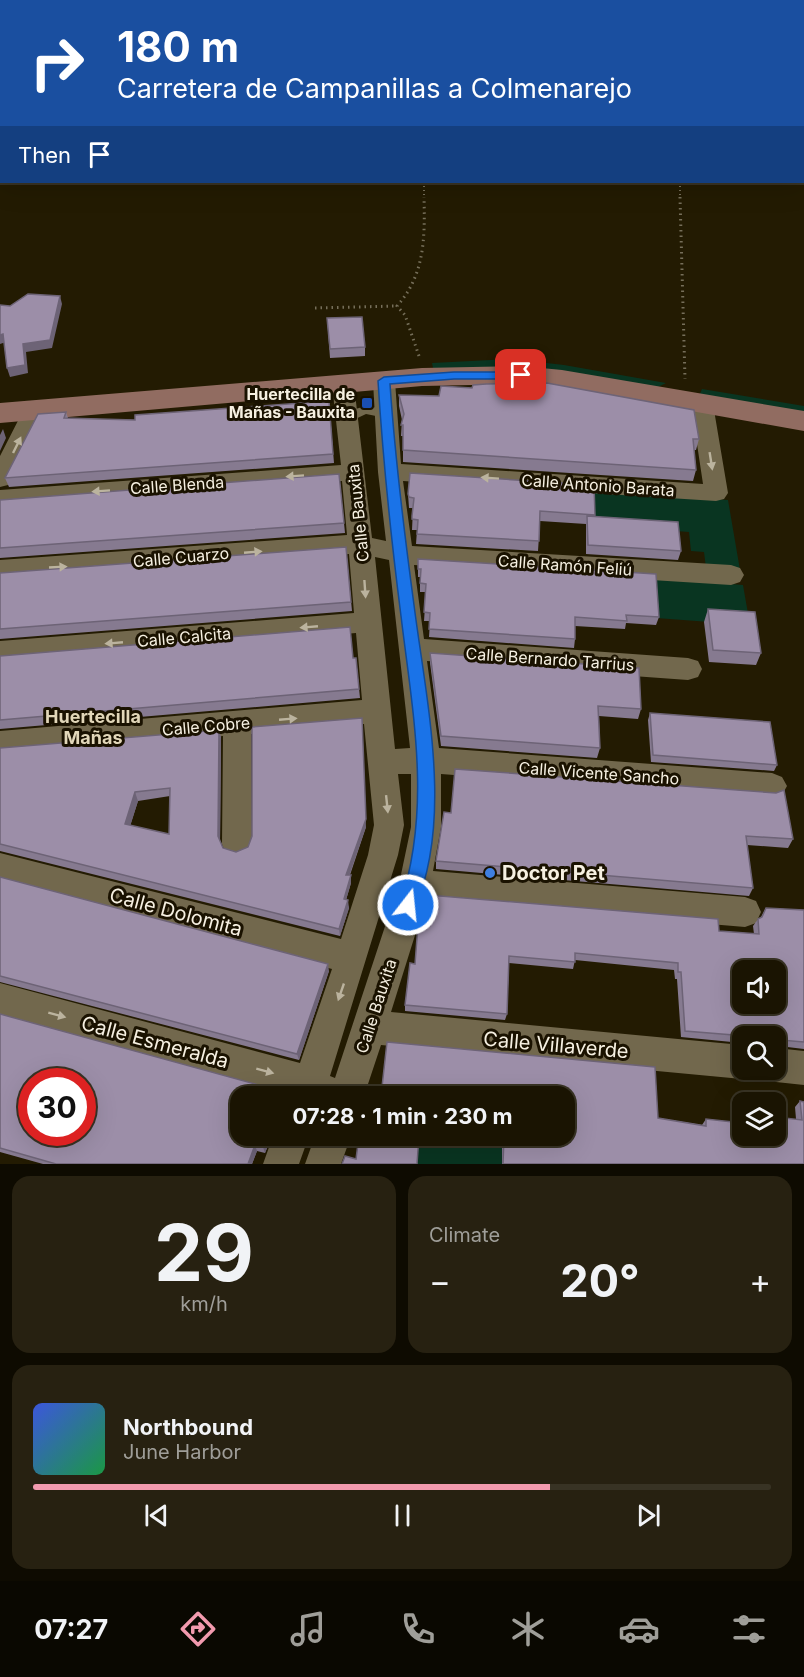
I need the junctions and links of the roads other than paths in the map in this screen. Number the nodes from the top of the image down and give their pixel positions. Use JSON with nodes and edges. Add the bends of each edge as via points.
{"nodes":[{"id":1,"x":384,"y":381,"type":"junction"},
{"id":2,"x":343,"y":384,"type":"junction"},
{"id":3,"x":702,"y":404,"type":"junction"},
{"id":4,"x":33,"y":412,"type":"junction"},
{"id":5,"x":0,"y":413,"type":"edge"},
{"id":6,"x":386,"y":414,"type":"junction"},
{"id":7,"x":347,"y":419,"type":"junction"},
{"id":8,"x":804,"y":421,"type":"edge"},
{"id":9,"x":354,"y":472,"type":"junction"},
{"id":10,"x":390,"y":472,"type":"junction"},
{"id":11,"x":0,"y":479,"type":"edge"},
{"id":12,"x":0,"y":499,"type":"edge"},
{"id":13,"x":362,"y":545,"type":"junction"},
{"id":14,"x":399,"y":553,"type":"junction"},
{"id":15,"x":0,"y":570,"type":"edge"},
{"id":16,"x":731,"y":575,"type":"dead end"},
{"id":17,"x":367,"y":622,"type":"junction"},
{"id":18,"x":412,"y":649,"type":"junction"},
{"id":19,"x":0,"y":652,"type":"edge"},
{"id":20,"x":688,"y":669,"type":"dead end"},
{"id":21,"x":376,"y":711,"type":"junction"},
{"id":22,"x":237,"y":723,"type":"junction"},
{"id":23,"x":0,"y":743,"type":"edge"},
{"id":24,"x":426,"y":760,"type":"junction"},
{"id":25,"x":382,"y":763,"type":"junction"},
{"id":26,"x":772,"y":786,"type":"dead end"},
{"id":27,"x":237,"y":844,"type":"dead end"},
{"id":28,"x":0,"y":867,"type":"edge"},
{"id":29,"x":415,"y":884,"type":"junction"},
{"id":30,"x":745,"y":912,"type":"dead end"},
{"id":31,"x":352,"y":958,"type":"junction"},
{"id":32,"x":0,"y":1000,"type":"edge"},
{"id":33,"x":369,"y":1027,"type":"junction"},
{"id":34,"x":732,"y":1061,"type":"edge"},
{"id":35,"x":786,"y":1066,"type":"edge"},
{"id":36,"x":804,"y":1068,"type":"edge"},
{"id":37,"x":307,"y":1086,"type":"edge"},
{"id":38,"x":318,"y":1086,"type":"edge"},
{"id":39,"x":350,"y":1086,"type":"edge"},
{"id":40,"x":287,"y":1146,"type":"edge"},
{"id":41,"x":329,"y":1146,"type":"edge"},
{"id":42,"x":280,"y":1164,"type":"edge"},
{"id":43,"x":323,"y":1164,"type":"edge"}],
"edges":[{"from":1,"to":2,"type":"street"},
{"from":1,"to":3,"type":"street","via":[[521,375]]},
{"from":1,"to":6,"type":"street","name":"Calle Bauxita"},
{"from":2,"to":4,"type":"street"},
{"from":2,"to":7,"type":"street","name":"Calle Bauxita"},
{"from":3,"to":8,"type":"street"},
{"from":3,"to":10,"type":"street","name":"Calle Antonio Barata","one_way":true,"via":[[716,493]]},
{"from":4,"to":5,"type":"street"},
{"from":11,"to":4,"type":"street","one_way":true},
{"from":6,"to":7,"type":"lane","via":[[368,409],[356,411]]},
{"from":6,"to":10,"type":"street","name":"Calle Bauxita"},
{"from":7,"to":9,"type":"street","name":"Calle Bauxita"},
{"from":9,"to":12,"type":"street","name":"Calle Blenda","one_way":true},
{"from":9,"to":13,"type":"street","name":"Calle Bauxita"},
{"from":10,"to":14,"type":"street","name":"Calle Bauxita"},
{"from":13,"to":14,"type":"street","name":"Calle Cuarzo"},
{"from":15,"to":13,"type":"street","name":"Calle Cuarzo","one_way":true},
{"from":13,"to":17,"type":"street","name":"Calle Bauxita","one_way":true},
{"from":14,"to":16,"type":"street","name":"Calle Ramón Feliú"},
{"from":14,"to":18,"type":"street","name":"Calle Bauxita"},
{"from":17,"to":19,"type":"street","name":"Calle Calcita","one_way":true},
{"from":17,"to":21,"type":"street","name":"Calle Bauxita"},
{"from":18,"to":20,"type":"street","name":"Calle Bernardo Tarrius"},
{"from":18,"to":24,"type":"street","name":"Calle Bauxita"},
{"from":22,"to":21,"type":"street","name":"Calle Cobre","one_way":true},
{"from":21,"to":25,"type":"street","name":"Calle Bauxita"},
{"from":22,"to":23,"type":"street","name":"Calle Cobre"},
{"from":22,"to":27,"type":"street"},
{"from":24,"to":25,"type":"street","name":"Calle Vicente Sancho"},
{"from":24,"to":26,"type":"street","name":"Calle Vicente Sancho"},
{"from":24,"to":29,"type":"street","name":"Calle Bauxita","via":[[426,827]]},
{"from":25,"to":31,"type":"street","name":"Calle Bauxita","one_way":true,"via":[[389,825]]},
{"from":28,"to":31,"type":"street","name":"Calle Dolomita"},
{"from":29,"to":30,"type":"street"},
{"from":29,"to":33,"type":"street","name":"Calle Bauxita"},
{"from":31,"to":38,"type":"street","name":"Calle Bauxita","one_way":true},
{"from":32,"to":37,"type":"street","name":"Calle Esmeralda","one_way":true,"via":[[299,1080]]},
{"from":33,"to":34,"type":"street","name":"Calle Villaverde"},
{"from":33,"to":39,"type":"street","name":"Calle Bauxita"},
{"from":35,"to":36,"type":"street"},
{"from":40,"to":42,"type":"street"},
{"from":41,"to":43,"type":"street"}]}
